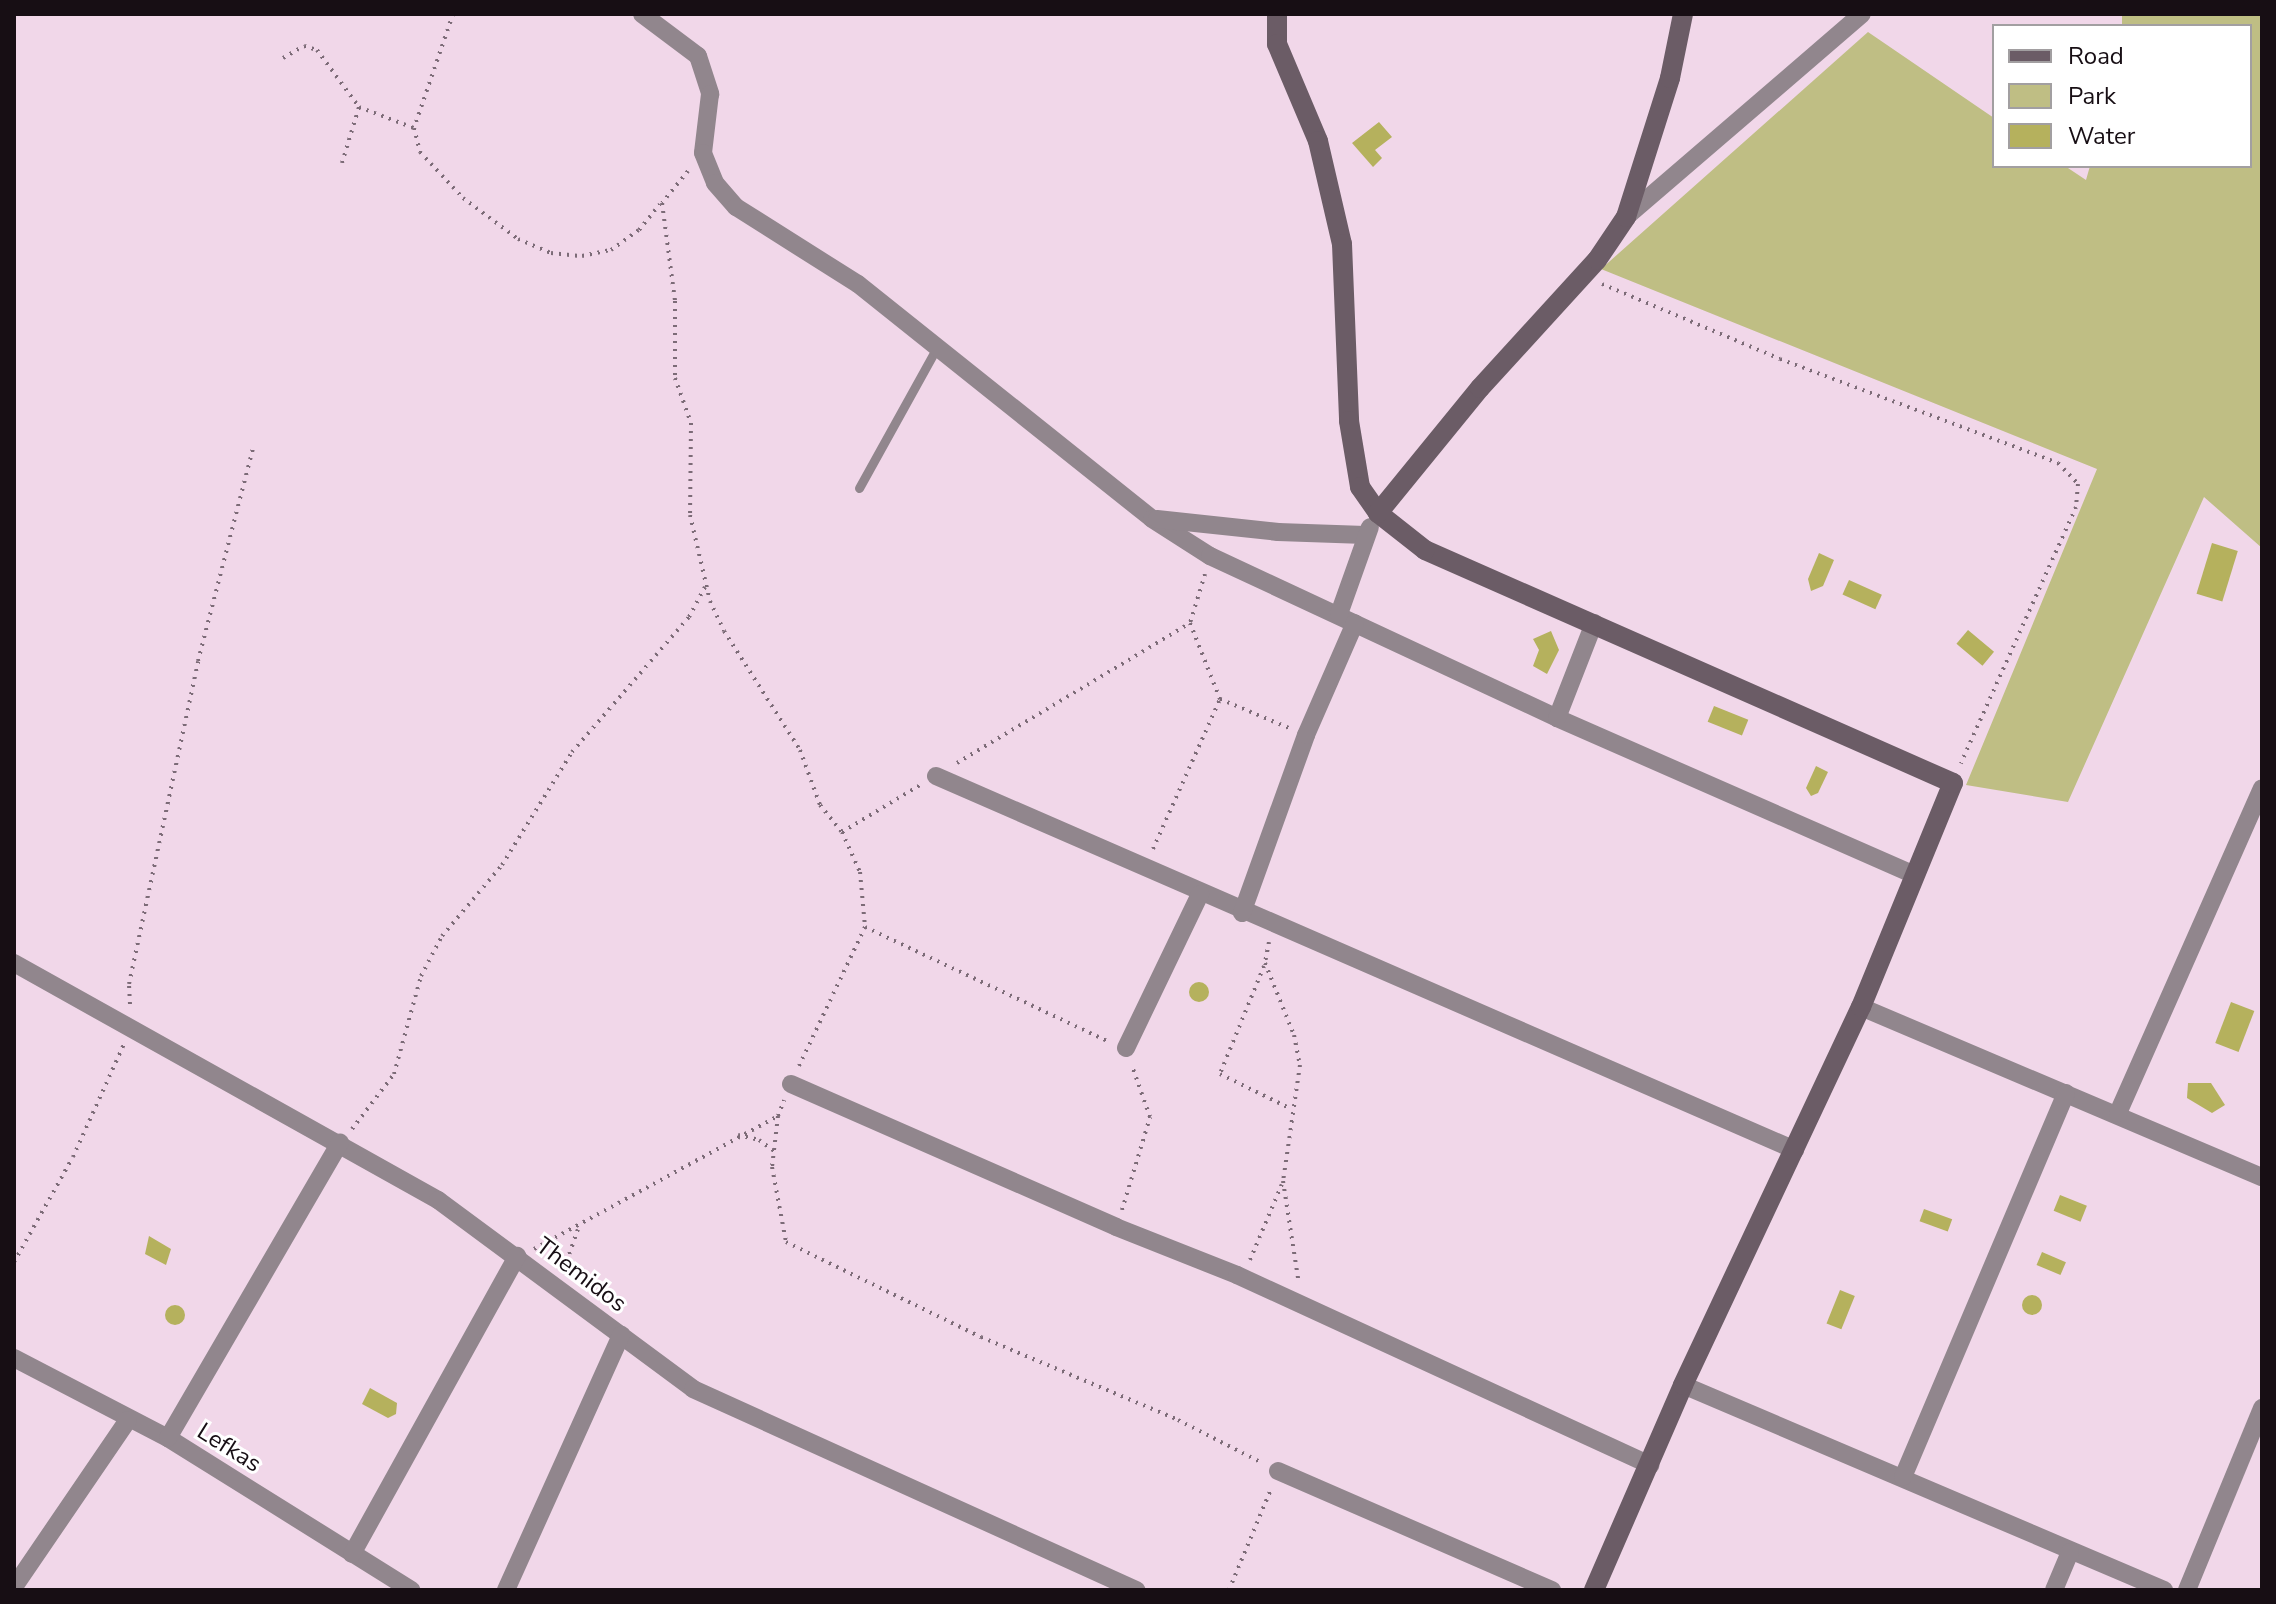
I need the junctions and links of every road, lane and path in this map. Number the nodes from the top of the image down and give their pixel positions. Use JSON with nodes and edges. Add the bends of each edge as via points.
{"nodes":[{"id":1,"x":453,"y":14,"type":"edge"},
{"id":2,"x":642,"y":14,"type":"edge"},
{"id":3,"x":1277,"y":14,"type":"edge"},
{"id":4,"x":1683,"y":14,"type":"edge"},
{"id":5,"x":1862,"y":14,"type":"edge"},
{"id":6,"x":283,"y":58,"type":"dead end"},
{"id":7,"x":359,"y":107,"type":"junction"},
{"id":8,"x":414,"y":128,"type":"junction"},
{"id":9,"x":703,"y":153,"type":"junction"},
{"id":10,"x":342,"y":163,"type":"dead end"},
{"id":11,"x":662,"y":203,"type":"junction"},
{"id":12,"x":1626,"y":217,"type":"junction"},
{"id":13,"x":1581,"y":275,"type":"junction"},
{"id":14,"x":937,"y":347,"type":"junction"},
{"id":15,"x":253,"y":449,"type":"dead end"},
{"id":16,"x":859,"y":488,"type":"dead end"},
{"id":17,"x":1378,"y":513,"type":"junction"},
{"id":18,"x":1152,"y":519,"type":"junction"},
{"id":19,"x":1365,"y":535,"type":"junction"},
{"id":20,"x":1210,"y":556,"type":"junction"},
{"id":21,"x":706,"y":584,"type":"junction"},
{"id":22,"x":1347,"y":619,"type":"junction"},
{"id":23,"x":1190,"y":623,"type":"junction"},
{"id":24,"x":1594,"y":623,"type":"junction"},
{"id":25,"x":1220,"y":699,"type":"junction"},
{"id":26,"x":1557,"y":718,"type":"junction"},
{"id":27,"x":1306,"y":735,"type":"junction"},
{"id":28,"x":936,"y":776,"type":"junction"},
{"id":29,"x":1953,"y":783,"type":"junction"},
{"id":30,"x":2262,"y":788,"type":"edge"},
{"id":31,"x":842,"y":832,"type":"junction"},
{"id":32,"x":1144,"y":870,"type":"junction"},
{"id":33,"x":1914,"y":875,"type":"junction"},
{"id":34,"x":1200,"y":894,"type":"junction"},
{"id":35,"x":1242,"y":913,"type":"junction"},
{"id":36,"x":1272,"y":924,"type":"junction"},
{"id":37,"x":865,"y":927,"type":"junction"},
{"id":38,"x":14,"y":963,"type":"edge"},
{"id":39,"x":1265,"y":963,"type":"junction"},
{"id":40,"x":1861,"y":1007,"type":"junction"},
{"id":41,"x":131,"y":1028,"type":"junction"},
{"id":42,"x":1126,"y":1048,"type":"junction"},
{"id":43,"x":791,"y":1084,"type":"junction"},
{"id":44,"x":2066,"y":1093,"type":"junction"},
{"id":45,"x":1291,"y":1109,"type":"junction"},
{"id":46,"x":2118,"y":1113,"type":"junction"},
{"id":47,"x":778,"y":1116,"type":"junction"},
{"id":48,"x":738,"y":1135,"type":"junction"},
{"id":49,"x":340,"y":1142,"type":"junction"},
{"id":50,"x":1795,"y":1150,"type":"junction"},
{"id":51,"x":774,"y":1151,"type":"junction"},
{"id":52,"x":2262,"y":1177,"type":"edge"},
{"id":53,"x":1283,"y":1181,"type":"junction"},
{"id":54,"x":579,"y":1227,"type":"junction"},
{"id":55,"x":1116,"y":1227,"type":"junction"},
{"id":56,"x":517,"y":1256,"type":"junction"},
{"id":57,"x":14,"y":1262,"type":"edge"},
{"id":58,"x":1237,"y":1275,"type":"junction"},
{"id":59,"x":573,"y":1298,"type":"junction"},
{"id":60,"x":1304,"y":1305,"type":"junction"},
{"id":61,"x":621,"y":1335,"type":"junction"},
{"id":62,"x":14,"y":1358,"type":"edge"},
{"id":63,"x":1683,"y":1385,"type":"junction"},
{"id":64,"x":2262,"y":1408,"type":"edge"},
{"id":65,"x":128,"y":1420,"type":"junction"},
{"id":66,"x":168,"y":1438,"type":"junction"},
{"id":67,"x":1650,"y":1465,"type":"junction"},
{"id":68,"x":1278,"y":1471,"type":"junction"},
{"id":69,"x":1903,"y":1477,"type":"junction"},
{"id":70,"x":2070,"y":1552,"type":"junction"},
{"id":71,"x":352,"y":1554,"type":"junction"},
{"id":72,"x":14,"y":1587,"type":"edge"},
{"id":73,"x":411,"y":1590,"type":"edge"},
{"id":74,"x":506,"y":1590,"type":"edge"},
{"id":75,"x":1137,"y":1590,"type":"edge"},
{"id":76,"x":1229,"y":1590,"type":"edge"},
{"id":77,"x":1552,"y":1590,"type":"edge"},
{"id":78,"x":1594,"y":1590,"type":"edge"},
{"id":79,"x":2054,"y":1590,"type":"edge"},
{"id":80,"x":2164,"y":1590,"type":"edge"},
{"id":81,"x":2187,"y":1590,"type":"edge"}],
"edges":[{"from":1,"to":8,"type":"path"},
{"from":2,"to":9,"type":"street","via":[[698,56],[710,94]]},
{"from":3,"to":17,"type":"street","via":[[1277,44],[1318,141],[1342,244],[1349,421],[1360,487]]},
{"from":4,"to":12,"type":"street","via":[[1670,78]]},
{"from":5,"to":12,"type":"street"},
{"from":6,"to":7,"type":"path","via":[[304,46],[317,50]]},
{"from":7,"to":8,"type":"path"},
{"from":7,"to":10,"type":"path"},
{"from":8,"to":11,"type":"path","via":[[420,152],[463,198],[518,239],[551,253],[582,256],[611,250],[639,230]]},
{"from":9,"to":11,"type":"path"},
{"from":9,"to":14,"type":"street","via":[[715,183],[736,207],[858,284]]},
{"from":11,"to":21,"type":"path","via":[[675,301],[675,378],[691,423],[690,515]]},
{"from":12,"to":13,"type":"street"},
{"from":13,"to":17,"type":"street"},
{"from":13,"to":29,"type":"path","via":[[1780,359],[2058,463],[2078,484],[2076,507]]},
{"from":14,"to":16,"type":"lane"},
{"from":14,"to":18,"type":"street"},
{"from":15,"to":41,"type":"path","via":[[198,661],[129,984]]},
{"from":17,"to":19,"type":"street"},
{"from":17,"to":24,"type":"street","via":[[1425,550]]},
{"from":18,"to":19,"type":"street"},
{"from":18,"to":20,"type":"street"},
{"from":19,"to":22,"type":"street"},
{"from":20,"to":22,"type":"street"},
{"from":20,"to":23,"type":"path"},
{"from":21,"to":31,"type":"path","via":[[724,631],[800,750],[820,805]]},
{"from":21,"to":49,"type":"path","via":[[689,617],[572,752],[502,865],[442,936],[421,976],[394,1074]]},
{"from":22,"to":26,"type":"street"},
{"from":22,"to":27,"type":"street"},
{"from":23,"to":25,"type":"path"},
{"from":23,"to":28,"type":"path"},
{"from":24,"to":26,"type":"street"},
{"from":24,"to":29,"type":"street"},
{"from":25,"to":27,"type":"path"},
{"from":25,"to":32,"type":"path"},
{"from":26,"to":33,"type":"street"},
{"from":27,"to":35,"type":"street"},
{"from":28,"to":31,"type":"path"},
{"from":28,"to":32,"type":"street"},
{"from":29,"to":33,"type":"street"},
{"from":30,"to":46,"type":"street"},
{"from":31,"to":37,"type":"path","via":[[860,872]]},
{"from":32,"to":34,"type":"street"},
{"from":33,"to":40,"type":"street"},
{"from":34,"to":35,"type":"street"},
{"from":34,"to":42,"type":"street"},
{"from":35,"to":36,"type":"street"},
{"from":36,"to":39,"type":"path"},
{"from":36,"to":50,"type":"street"},
{"from":37,"to":42,"type":"path"},
{"from":37,"to":43,"type":"path"},
{"from":38,"to":41,"type":"street","name":"Themidos"},
{"from":39,"to":45,"type":"path","via":[[1294,1035],[1300,1065]]},
{"from":39,"to":45,"type":"path","via":[[1220,1074]]},
{"from":40,"to":44,"type":"street"},
{"from":40,"to":50,"type":"street"},
{"from":41,"to":49,"type":"street","name":"Themidos","via":[[288,1120]]},
{"from":41,"to":57,"type":"path","via":[[73,1157]]},
{"from":42,"to":55,"type":"path","via":[[1150,1117]]},
{"from":43,"to":47,"type":"path"},
{"from":43,"to":55,"type":"street"},
{"from":44,"to":46,"type":"street"},
{"from":44,"to":69,"type":"street"},
{"from":45,"to":53,"type":"path"},
{"from":46,"to":52,"type":"street"},
{"from":47,"to":48,"type":"path"},
{"from":47,"to":51,"type":"path"},
{"from":48,"to":51,"type":"path"},
{"from":48,"to":54,"type":"path"},
{"from":49,"to":56,"type":"street","name":"Themidos","via":[[438,1200]]},
{"from":49,"to":66,"type":"street"},
{"from":50,"to":63,"type":"street"},
{"from":51,"to":68,"type":"path","via":[[772,1167],[786,1242],[981,1337],[1178,1420]]},
{"from":53,"to":58,"type":"path","via":[[1267,1228]]},
{"from":53,"to":60,"type":"path"},
{"from":54,"to":56,"type":"path"},
{"from":54,"to":59,"type":"path","via":[[564,1271]]},
{"from":55,"to":58,"type":"street"},
{"from":56,"to":59,"type":"street","name":"Themidos"},
{"from":56,"to":71,"type":"street"},
{"from":58,"to":60,"type":"street"},
{"from":59,"to":61,"type":"street","name":"Themidos"},
{"from":60,"to":67,"type":"street"},
{"from":61,"to":74,"type":"street"},
{"from":61,"to":75,"type":"street","name":"Themidos","via":[[693,1389]]},
{"from":62,"to":65,"type":"street","name":"Lefkas"},
{"from":63,"to":67,"type":"street"},
{"from":63,"to":69,"type":"street"},
{"from":64,"to":81,"type":"street"},
{"from":65,"to":66,"type":"street","name":"Lefkas"},
{"from":65,"to":72,"type":"street"},
{"from":66,"to":71,"type":"street","name":"Lefkas"},
{"from":67,"to":78,"type":"street"},
{"from":68,"to":76,"type":"path"},
{"from":68,"to":77,"type":"street"},
{"from":69,"to":70,"type":"street"},
{"from":70,"to":79,"type":"street"},
{"from":70,"to":80,"type":"street"},
{"from":71,"to":73,"type":"street","name":"Lefkas"}]}
